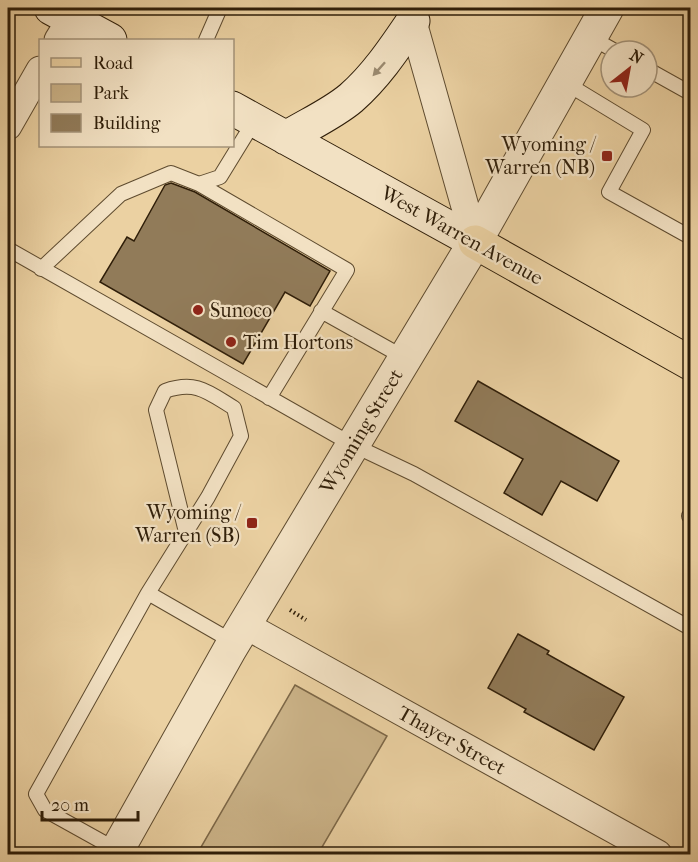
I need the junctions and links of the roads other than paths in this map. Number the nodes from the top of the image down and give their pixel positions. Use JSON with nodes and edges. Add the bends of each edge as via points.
{"nodes":[{"id":1,"x":220,"y":8,"type":"edge"},
{"id":2,"x":607,"y":8,"type":"edge"},
{"id":3,"x":411,"y":14,"type":"edge"},
{"id":4,"x":65,"y":19,"type":"edge"},
{"id":5,"x":108,"y":39,"type":"edge"},
{"id":6,"x":206,"y":39,"type":"edge"},
{"id":7,"x":603,"y":39,"type":"edge"},
{"id":8,"x":599,"y":47,"type":"edge"},
{"id":9,"x":39,"y":72,"type":"edge"},
{"id":10,"x":659,"y":76,"type":"edge"},
{"id":11,"x":564,"y":82,"type":"junction"},
{"id":12,"x":690,"y":93,"type":"edge"},
{"id":13,"x":244,"y":114,"type":"edge"},
{"id":14,"x":8,"y":126,"type":"edge"},
{"id":15,"x":286,"y":138,"type":"junction"},
{"id":16,"x":234,"y":140,"type":"edge"},
{"id":17,"x":231,"y":147,"type":"edge"},
{"id":18,"x":199,"y":184,"type":"junction"},
{"id":19,"x":690,"y":237,"type":"edge"},
{"id":20,"x":475,"y":242,"type":"junction"},
{"id":21,"x":8,"y":249,"type":"edge"},
{"id":22,"x":41,"y":269,"type":"junction"},
{"id":23,"x":321,"y":311,"type":"junction"},
{"id":24,"x":405,"y":358,"type":"junction"},
{"id":25,"x":690,"y":363,"type":"edge"},
{"id":26,"x":269,"y":398,"type":"junction"},
{"id":27,"x":353,"y":445,"type":"junction"},
{"id":28,"x":186,"y":532,"type":"junction"},
{"id":29,"x":148,"y":593,"type":"junction"},
{"id":30,"x":690,"y":628,"type":"edge"},
{"id":31,"x":240,"y":634,"type":"junction"},
{"id":32,"x":116,"y":852,"type":"edge"},
{"id":33,"x":658,"y":855,"type":"edge"}],
"edges":[{"from":1,"to":6,"type":"lane"},
{"from":2,"to":7,"type":"street","name":"Wyoming Street"},
{"from":3,"to":15,"type":"street","one_way":true,"via":[[382,67],[351,98]]},
{"from":3,"to":20,"type":"street"},
{"from":4,"to":5,"type":"street"},
{"from":8,"to":11,"type":"street","name":"Wyoming Street"},
{"from":9,"to":14,"type":"street"},
{"from":10,"to":12,"type":"lane"},
{"from":11,"to":19,"type":"lane","via":[[643,130],[609,192]]},
{"from":11,"to":20,"type":"street","name":"Wyoming Street"},
{"from":13,"to":15,"type":"street","name":"West Warren Avenue"},
{"from":13,"to":16,"type":"lane"},
{"from":15,"to":20,"type":"street","name":"West Warren Avenue"},
{"from":17,"to":18,"type":"lane","via":[[220,177]]},
{"from":18,"to":22,"type":"lane","via":[[171,173],[121,194]]},
{"from":18,"to":23,"type":"lane","via":[[347,270]]},
{"from":20,"to":24,"type":"street","name":"Wyoming Street"},
{"from":20,"to":25,"type":"main road","name":"West Warren Avenue"},
{"from":21,"to":22,"type":"lane"},
{"from":22,"to":26,"type":"lane"},
{"from":23,"to":24,"type":"lane"},
{"from":23,"to":26,"type":"lane"},
{"from":24,"to":27,"type":"street","name":"Wyoming Street"},
{"from":26,"to":27,"type":"lane"},
{"from":27,"to":30,"type":"lane","via":[[414,474]]},
{"from":27,"to":31,"type":"street","name":"Wyoming Street"},
{"from":28,"to":28,"type":"lane","via":[[156,410],[165,391],[179,386],[202,388],[234,408],[241,436]]},
{"from":28,"to":29,"type":"lane"},
{"from":29,"to":31,"type":"lane"},
{"from":29,"to":32,"type":"lane","via":[[36,794],[45,810]]},
{"from":31,"to":32,"type":"street","name":"Wyoming Street"},
{"from":31,"to":33,"type":"street","name":"Thayer Street"}]}
